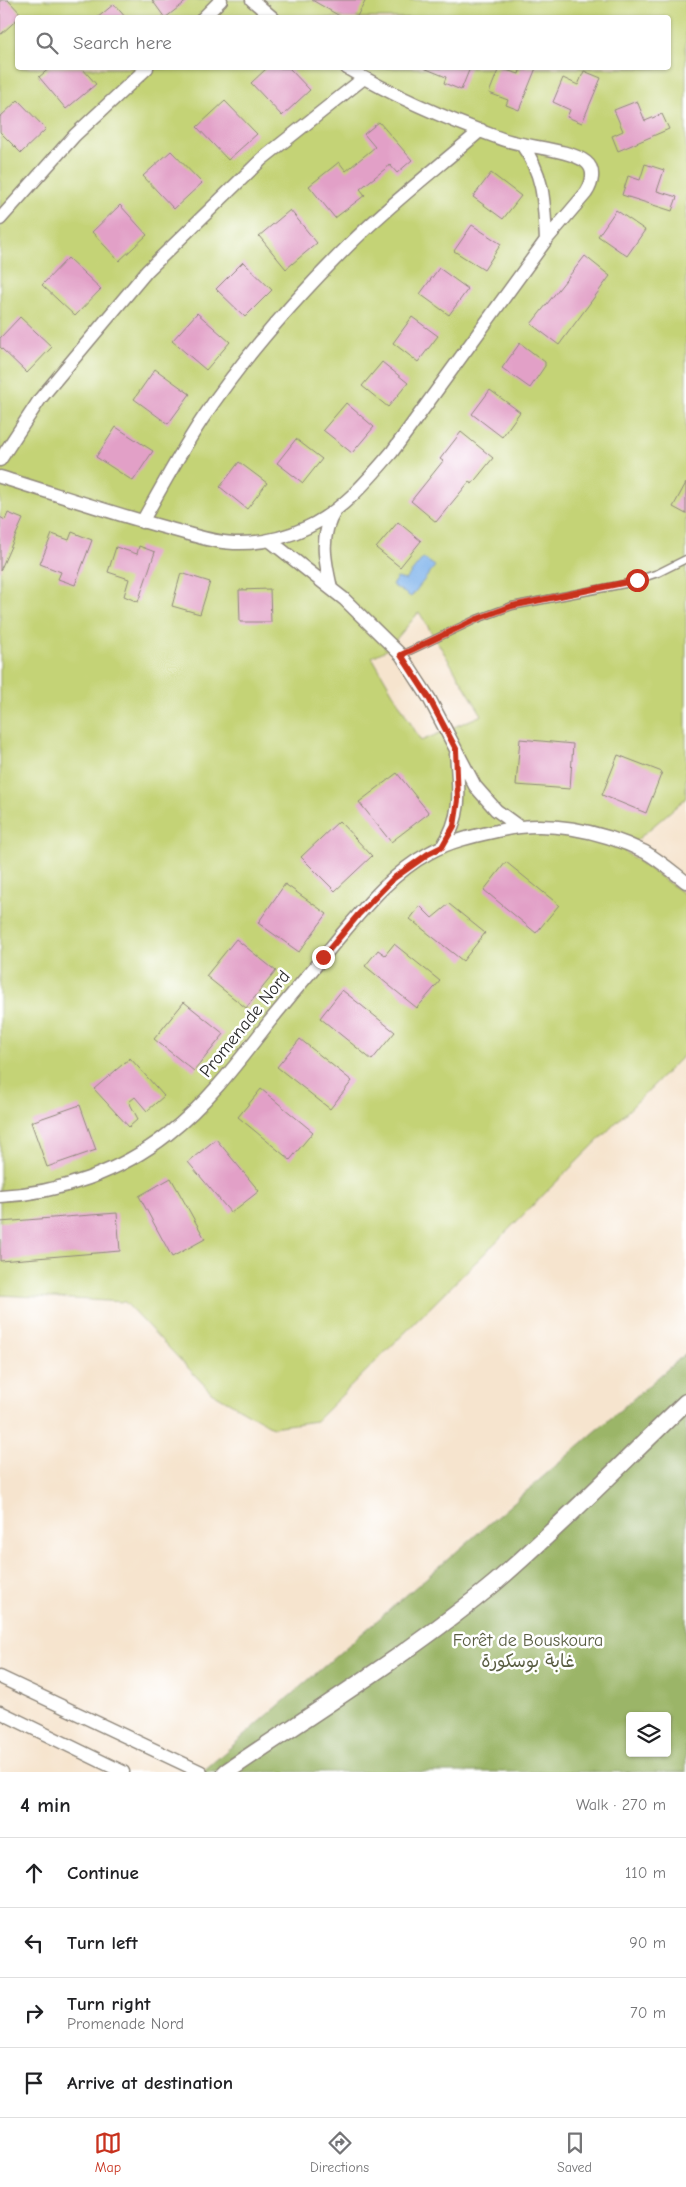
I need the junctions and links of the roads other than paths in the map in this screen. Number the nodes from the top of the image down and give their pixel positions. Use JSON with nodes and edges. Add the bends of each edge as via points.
{"nodes":[{"id":1,"x":222,"y":0,"type":"edge"},
{"id":2,"x":252,"y":0,"type":"edge"},
{"id":3,"x":206,"y":15,"type":"edge"},
{"id":4,"x":270,"y":15,"type":"edge"},
{"id":5,"x":145,"y":70,"type":"edge"},
{"id":6,"x":350,"y":70,"type":"edge"},
{"id":7,"x":364,"y":78,"type":"junction"},
{"id":8,"x":481,"y":130,"type":"junction"},
{"id":9,"x":522,"y":146,"type":"junction"},
{"id":10,"x":0,"y":219,"type":"edge"},
{"id":11,"x":546,"y":240,"type":"junction"},
{"id":12,"x":0,"y":460,"type":"edge"},
{"id":13,"x":0,"y":477,"type":"edge"},
{"id":14,"x":337,"y":509,"type":"junction"},
{"id":15,"x":142,"y":522,"type":"junction"},
{"id":16,"x":269,"y":540,"type":"junction"},
{"id":17,"x":686,"y":559,"type":"edge"},
{"id":18,"x":332,"y":588,"type":"junction"},
{"id":19,"x":401,"y":655,"type":"junction"},
{"id":20,"x":456,"y":749,"type":"junction"},
{"id":21,"x":518,"y":826,"type":"junction"},
{"id":22,"x":442,"y":847,"type":"junction"},
{"id":23,"x":686,"y":882,"type":"edge"},
{"id":24,"x":0,"y":1196,"type":"edge"},
{"id":25,"x":686,"y":1402,"type":"edge"},
{"id":26,"x":0,"y":1677,"type":"edge"},
{"id":27,"x":0,"y":1712,"type":"edge"},
{"id":28,"x":124,"y":1772,"type":"edge"},
{"id":29,"x":201,"y":1772,"type":"edge"},
{"id":30,"x":226,"y":1772,"type":"edge"}],
"edges":[{"from":1,"to":3,"type":"street"},
{"from":2,"to":4,"type":"street"},
{"from":5,"to":10,"type":"street","via":[[75,135]]},
{"from":6,"to":7,"type":"street"},
{"from":7,"to":8,"type":"street"},
{"from":7,"to":12,"type":"street","via":[[262,159],[147,271],[40,399]]},
{"from":8,"to":9,"type":"street"},
{"from":8,"to":15,"type":"street","via":[[406,192],[290,307],[202,421]]},
{"from":9,"to":11,"type":"street","via":[[532,158],[541,180]]},
{"from":9,"to":11,"type":"street","via":[[576,156],[587,163],[592,172],[591,185],[586,193]]},
{"from":11,"to":14,"type":"street","via":[[402,441]]},
{"from":13,"to":15,"type":"street"},
{"from":14,"to":16,"type":"street","via":[[307,528]]},
{"from":14,"to":18,"type":"street","via":[[325,536]]},
{"from":15,"to":16,"type":"street","via":[[220,542]]},
{"from":16,"to":18,"type":"street"},
{"from":17,"to":19,"type":"lane","via":[[625,584],[512,606]]},
{"from":18,"to":19,"type":"street"},
{"from":19,"to":20,"type":"street"},
{"from":20,"to":21,"type":"street","via":[[481,794]]},
{"from":20,"to":22,"type":"street","via":[[458,812]]},
{"from":21,"to":22,"type":"street","name":"Promenade Nord","via":[[464,838]]},
{"from":21,"to":23,"type":"street","name":"Promenade Nord","via":[[565,828],[616,840],[646,853]]},
{"from":22,"to":24,"type":"street","name":"Promenade Nord","via":[[405,869],[381,890],[229,1073],[169,1133],[136,1156],[79,1182],[43,1191]]},
{"from":25,"to":30,"type":"street","via":[[566,1519],[495,1582],[400,1654]]},
{"from":26,"to":29,"type":"street"},
{"from":27,"to":28,"type":"street"}]}
